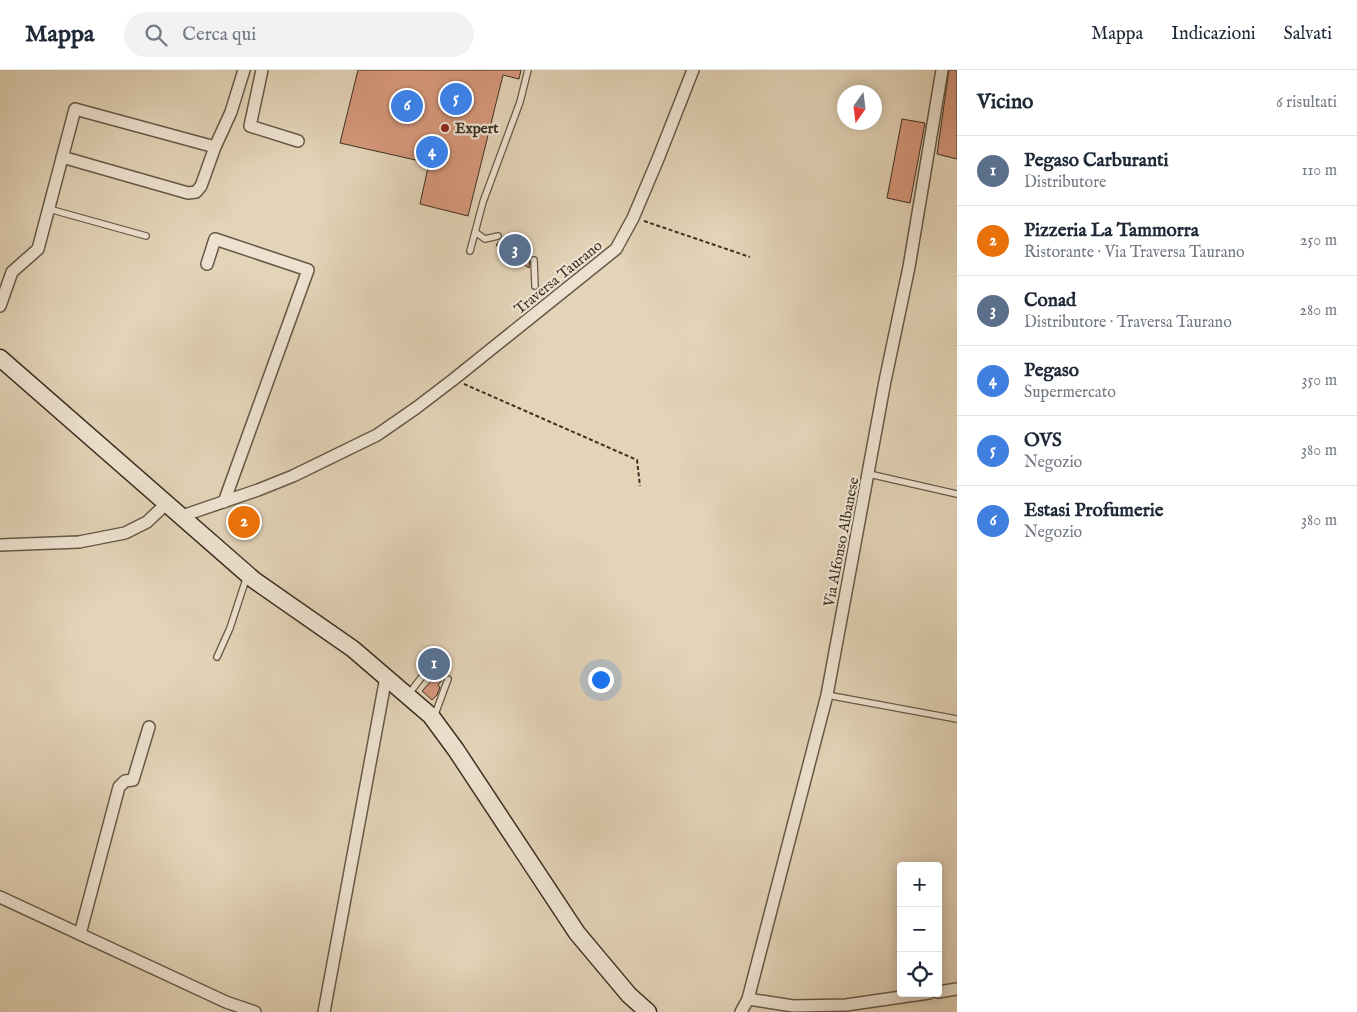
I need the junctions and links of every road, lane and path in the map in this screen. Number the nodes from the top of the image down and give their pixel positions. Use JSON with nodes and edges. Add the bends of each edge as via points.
{"nodes":[{"id":1,"x":244,"y":70,"type":"edge"},
{"id":2,"x":262,"y":70,"type":"edge"},
{"id":3,"x":528,"y":70,"type":"edge"},
{"id":4,"x":693,"y":70,"type":"edge"},
{"id":5,"x":942,"y":70,"type":"edge"},
{"id":6,"x":298,"y":141,"type":"dead end"},
{"id":7,"x":215,"y":147,"type":"junction"},
{"id":8,"x":62,"y":157,"type":"junction"},
{"id":9,"x":48,"y":208,"type":"junction"},
{"id":10,"x":632,"y":218,"type":"junction"},
{"id":11,"x":475,"y":232,"type":"junction"},
{"id":12,"x":146,"y":236,"type":"dead end"},
{"id":13,"x":498,"y":236,"type":"dead end"},
{"id":14,"x":470,"y":251,"type":"dead end"},
{"id":15,"x":750,"y":257,"type":"dead end"},
{"id":16,"x":534,"y":260,"type":"dead end"},
{"id":17,"x":207,"y":264,"type":"dead end"},
{"id":18,"x":535,"y":286,"type":"dead end"},
{"id":19,"x":0,"y":306,"type":"edge"},
{"id":20,"x":0,"y":358,"type":"edge"},
{"id":21,"x":457,"y":377,"type":"junction"},
{"id":22,"x":868,"y":474,"type":"junction"},
{"id":23,"x":640,"y":486,"type":"dead end"},
{"id":24,"x":957,"y":494,"type":"edge"},
{"id":25,"x":224,"y":502,"type":"junction"},
{"id":26,"x":167,"y":503,"type":"junction"},
{"id":27,"x":182,"y":516,"type":"junction"},
{"id":28,"x":0,"y":545,"type":"edge"},
{"id":29,"x":247,"y":574,"type":"junction"},
{"id":30,"x":217,"y":657,"type":"dead end"},
{"id":31,"x":431,"y":665,"type":"dead end"},
{"id":32,"x":386,"y":677,"type":"junction"},
{"id":33,"x":448,"y":679,"type":"dead end"},
{"id":34,"x":405,"y":694,"type":"junction"},
{"id":35,"x":827,"y":695,"type":"junction"},
{"id":36,"x":433,"y":719,"type":"junction"},
{"id":37,"x":957,"y":719,"type":"edge"},
{"id":38,"x":149,"y":726,"type":"dead end"},
{"id":39,"x":1,"y":898,"type":"edge"},
{"id":40,"x":80,"y":934,"type":"junction"},
{"id":41,"x":957,"y":989,"type":"edge"},
{"id":42,"x":942,"y":991,"type":"edge"},
{"id":43,"x":899,"y":997,"type":"edge"},
{"id":44,"x":748,"y":999,"type":"junction"},
{"id":45,"x":255,"y":1012,"type":"edge"},
{"id":46,"x":324,"y":1012,"type":"edge"},
{"id":47,"x":647,"y":1012,"type":"edge"},
{"id":48,"x":741,"y":1012,"type":"edge"}],
"edges":[{"from":1,"to":7,"type":"street","via":[[231,112]]},
{"from":2,"to":6,"type":"street","via":[[250,126]]},
{"from":3,"to":11,"type":"lane"},
{"from":4,"to":10,"type":"street","name":"Traversa Taurano"},
{"from":5,"to":22,"type":"street","name":"Via Alfonso Albanese","via":[[912,248]]},
{"from":7,"to":8,"type":"street","via":[[196,192]]},
{"from":7,"to":8,"type":"street","via":[[75,109]]},
{"from":8,"to":9,"type":"street"},
{"from":9,"to":12,"type":"lane"},
{"from":9,"to":19,"type":"street","via":[[38,249],[12,272]]},
{"from":10,"to":15,"type":"path"},
{"from":10,"to":21,"type":"street","name":"Traversa Taurano","via":[[616,249]]},
{"from":11,"to":13,"type":"lane","via":[[485,239]]},
{"from":11,"to":14,"type":"lane"},
{"from":16,"to":18,"type":"lane"},
{"from":17,"to":25,"type":"street","via":[[215,239],[308,270]]},
{"from":20,"to":26,"type":"street"},
{"from":21,"to":23,"type":"path","via":[[637,460]]},
{"from":21,"to":25,"type":"street","name":"Traversa Taurano","via":[[376,435],[293,476]]},
{"from":22,"to":24,"type":"lane"},
{"from":22,"to":35,"type":"street","name":"Via Alfonso Albanese"},
{"from":25,"to":27,"type":"street","name":"Traversa Taurano"},
{"from":26,"to":27,"type":"street"},
{"from":26,"to":28,"type":"street","via":[[147,522],[126,533],[79,542]]},
{"from":27,"to":29,"type":"street","via":[[212,537]]},
{"from":29,"to":30,"type":"lane"},
{"from":29,"to":32,"type":"street","via":[[353,649]]},
{"from":31,"to":34,"type":"lane"},
{"from":32,"to":34,"type":"street"},
{"from":32,"to":46,"type":"street"},
{"from":33,"to":36,"type":"lane"},
{"from":34,"to":36,"type":"street"},
{"from":35,"to":37,"type":"lane"},
{"from":35,"to":44,"type":"street","name":"Via Alfonso Albanese"},
{"from":36,"to":47,"type":"street","via":[[576,932]]},
{"from":38,"to":40,"type":"street","via":[[133,780],[125,781],[119,787]]},
{"from":39,"to":40,"type":"street"},
{"from":40,"to":45,"type":"street","via":[[226,1002]]},
{"from":41,"to":42,"type":"street"},
{"from":43,"to":44,"type":"street","via":[[793,1006]]},
{"from":44,"to":48,"type":"street","name":"Via Alfonso Albanese"}]}
